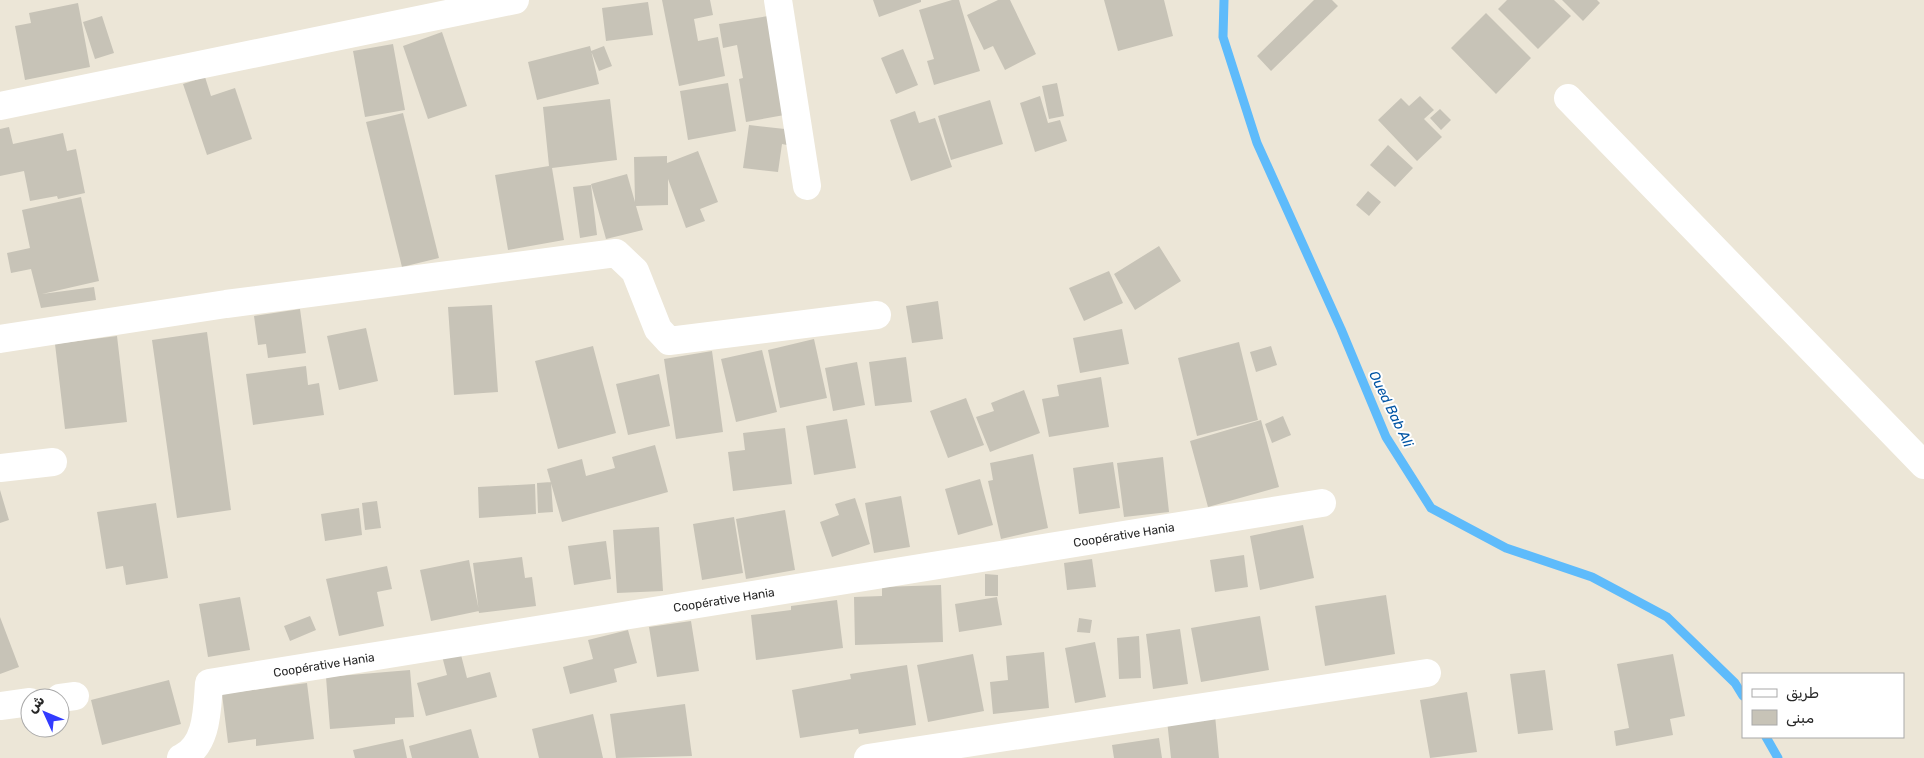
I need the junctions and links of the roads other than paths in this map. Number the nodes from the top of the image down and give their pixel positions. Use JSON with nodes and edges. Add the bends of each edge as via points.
{"nodes":[{"id":1,"x":515,"y":0,"type":"edge"},
{"id":2,"x":778,"y":0,"type":"edge"},
{"id":3,"x":1568,"y":98,"type":"dead end"},
{"id":4,"x":0,"y":106,"type":"edge"},
{"id":5,"x":807,"y":186,"type":"dead end"},
{"id":6,"x":877,"y":315,"type":"dead end"},
{"id":7,"x":0,"y":339,"type":"edge"},
{"id":8,"x":53,"y":462,"type":"dead end"},
{"id":9,"x":1924,"y":465,"type":"edge"},
{"id":10,"x":0,"y":468,"type":"edge"},
{"id":11,"x":1322,"y":503,"type":"dead end"},
{"id":12,"x":1427,"y":673,"type":"dead end"},
{"id":13,"x":20,"y":703,"type":"edge"},
{"id":14,"x":0,"y":706,"type":"edge"},
{"id":15,"x":181,"y":758,"type":"edge"},
{"id":16,"x":868,"y":758,"type":"edge"}],
"edges":[{"from":1,"to":4,"type":"street"},
{"from":2,"to":5,"type":"street"},
{"from":3,"to":9,"type":"street"},
{"from":6,"to":7,"type":"street","via":[[669,340],[658,329],[635,271],[616,253],[226,304]]},
{"from":8,"to":10,"type":"street"},
{"from":11,"to":15,"type":"street","name":"Coopérative Hania","via":[[209,683],[205,726],[198,743]]},
{"from":12,"to":16,"type":"street"},
{"from":13,"to":14,"type":"street"}]}
